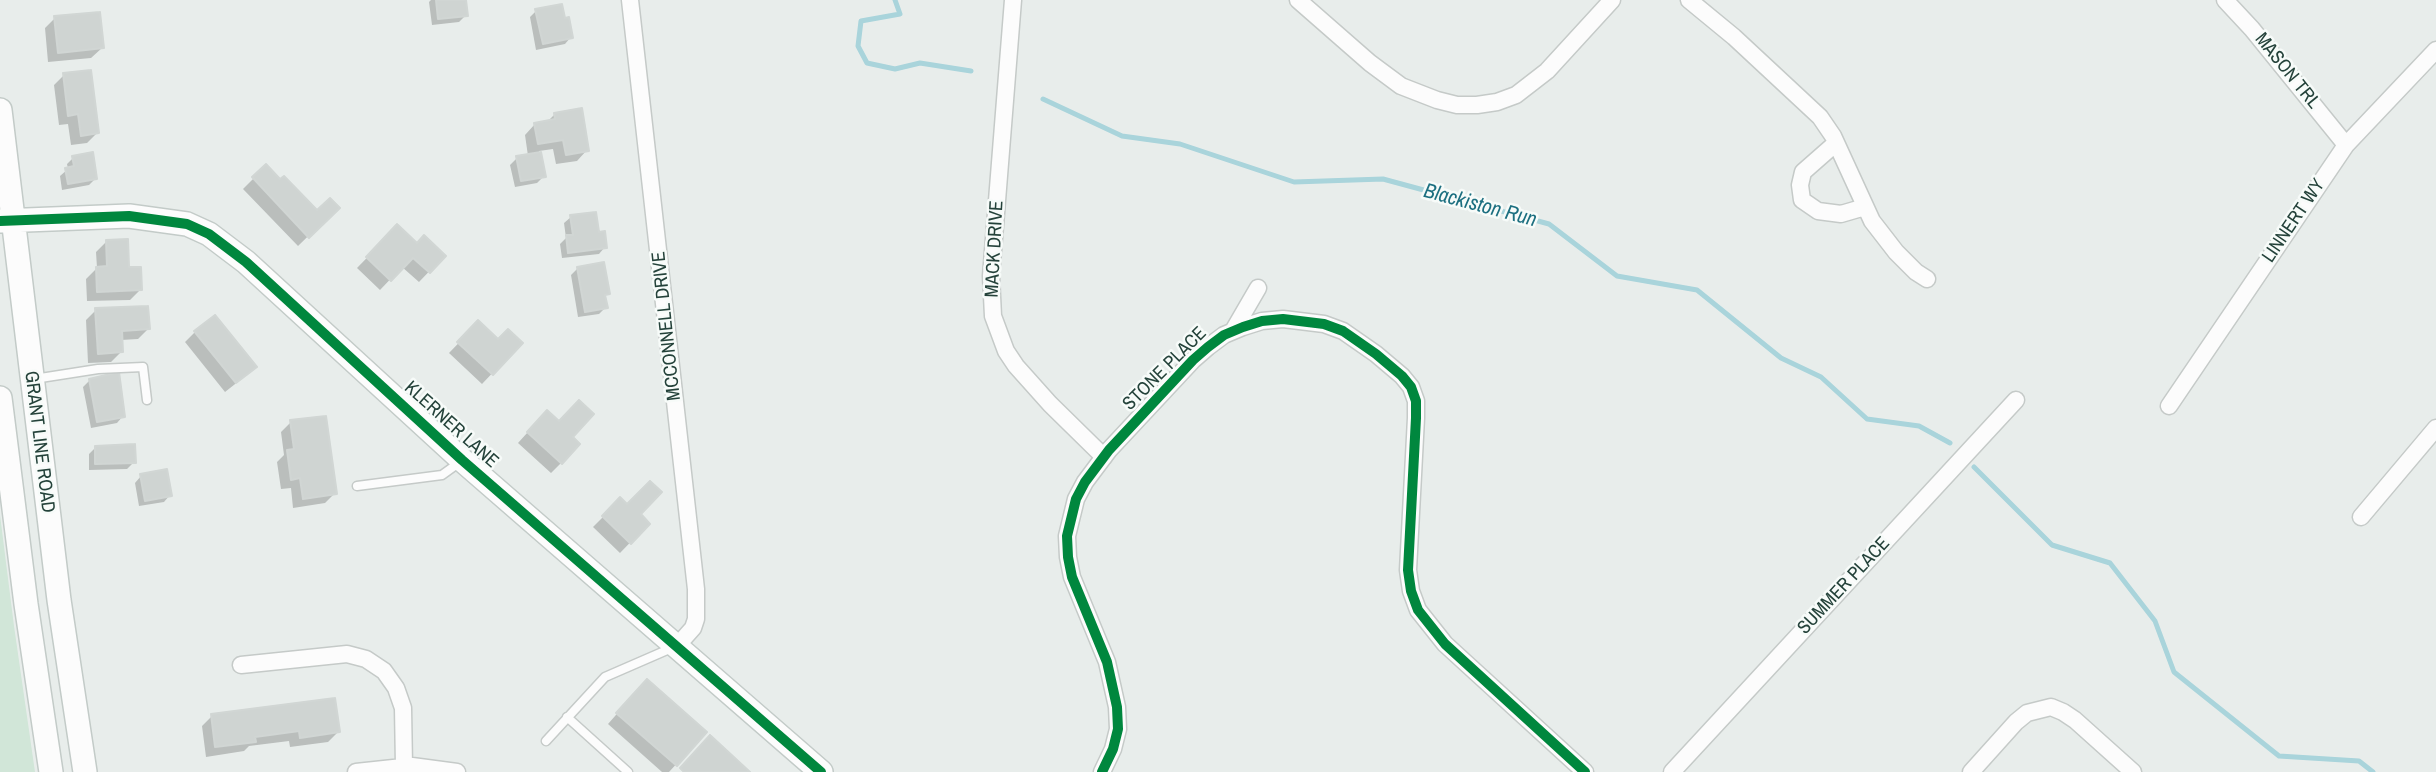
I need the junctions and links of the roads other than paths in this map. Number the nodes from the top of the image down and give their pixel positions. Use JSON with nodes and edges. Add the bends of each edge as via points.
{"nodes":[{"id":1,"x":630,"y":0,"type":"edge"},
{"id":2,"x":1013,"y":0,"type":"edge"},
{"id":3,"x":1298,"y":0,"type":"edge"},
{"id":4,"x":1612,"y":0,"type":"edge"},
{"id":5,"x":1689,"y":0,"type":"edge"},
{"id":6,"x":2225,"y":0,"type":"edge"},
{"id":7,"x":2436,"y":50,"type":"edge"},
{"id":8,"x":0,"y":110,"type":"edge"},
{"id":9,"x":1836,"y":143,"type":"junction"},
{"id":10,"x":2346,"y":145,"type":"junction"},
{"id":11,"x":1865,"y":207,"type":"junction"},
{"id":12,"x":6,"y":220,"type":"edge"},
{"id":13,"x":1927,"y":279,"type":"dead end"},
{"id":14,"x":1258,"y":288,"type":"dead end"},
{"id":15,"x":1233,"y":331,"type":"junction"},
{"id":16,"x":31,"y":379,"type":"junction"},
{"id":17,"x":0,"y":398,"type":"edge"},
{"id":18,"x":147,"y":400,"type":"dead end"},
{"id":19,"x":2016,"y":400,"type":"dead end"},
{"id":20,"x":2169,"y":406,"type":"dead end"},
{"id":21,"x":2436,"y":428,"type":"edge"},
{"id":22,"x":1104,"y":457,"type":"junction"},
{"id":23,"x":462,"y":460,"type":"junction"},
{"id":24,"x":357,"y":486,"type":"dead end"},
{"id":25,"x":2361,"y":517,"type":"dead end"},
{"id":26,"x":677,"y":646,"type":"junction"},
{"id":27,"x":241,"y":665,"type":"dead end"},
{"id":28,"x":567,"y":717,"type":"junction"},
{"id":29,"x":546,"y":741,"type":"dead end"},
{"id":30,"x":404,"y":766,"type":"junction"},
{"id":31,"x":51,"y":772,"type":"edge"},
{"id":32,"x":85,"y":772,"type":"edge"},
{"id":33,"x":356,"y":772,"type":"edge"},
{"id":34,"x":457,"y":772,"type":"edge"},
{"id":35,"x":628,"y":772,"type":"edge"},
{"id":36,"x":821,"y":772,"type":"edge"},
{"id":37,"x":1102,"y":772,"type":"edge"},
{"id":38,"x":1585,"y":772,"type":"edge"},
{"id":39,"x":1672,"y":772,"type":"edge"},
{"id":40,"x":1971,"y":772,"type":"edge"},
{"id":41,"x":2133,"y":772,"type":"edge"}],
"edges":[{"from":1,"to":26,"type":"street","name":"MCCONNELL DRIVE","via":[[696,589],[696,619]]},
{"from":2,"to":22,"type":"street","name":"MACK DRIVE","via":[[991,276],[993,316],[1016,366]]},
{"from":3,"to":4,"type":"street","via":[[1401,86],[1457,105],[1497,102],[1516,95],[1547,71]]},
{"from":5,"to":9,"type":"street","via":[[1802,98]]},
{"from":6,"to":10,"type":"street","name":"MASON TRL"},
{"from":7,"to":10,"type":"street","name":"LINNERT WY"},
{"from":8,"to":12,"type":"main road","name":"GRANT LINE ROAD"},
{"from":9,"to":11,"type":"street"},
{"from":9,"to":11,"type":"street","via":[[1803,172],[1802,200],[1818,211],[1841,214]]},
{"from":10,"to":20,"type":"street","name":"LINNERT WY"},
{"from":11,"to":13,"type":"street","via":[[1896,252]]},
{"from":12,"to":16,"type":"main road","name":"GRANT LINE ROAD"},
{"from":12,"to":23,"type":"main road","name":"KLERNER LANE","via":[[129,216],[187,224],[209,234],[246,262]]},
{"from":14,"to":15,"type":"street","name":"STONE PLACE"},
{"from":15,"to":22,"type":"street","name":"STONE PLACE","via":[[1193,360]]},
{"from":15,"to":38,"type":"street","name":"STONE PLACE","via":[[1283,319],[1324,324],[1376,354],[1411,387],[1416,418],[1408,570],[1418,610],[1445,644]]},
{"from":16,"to":18,"type":"lane","via":[[143,366]]},
{"from":16,"to":32,"type":"main road","name":"GRANT LINE ROAD"},
{"from":17,"to":31,"type":"main road","name":"GRANT LINE ROAD"},
{"from":19,"to":39,"type":"street","name":"SUMMER PLACE"},
{"from":21,"to":25,"type":"street"},
{"from":22,"to":37,"type":"street","name":"STONE PLACE","via":[[1076,499],[1067,536],[1072,577],[1107,662],[1117,707],[1115,739]]},
{"from":23,"to":24,"type":"lane","via":[[442,475]]},
{"from":23,"to":26,"type":"main road","name":"KLERNER LANE"},
{"from":26,"to":28,"type":"lane","via":[[605,677]]},
{"from":26,"to":36,"type":"main road","name":"KLERNER LANE"},
{"from":27,"to":30,"type":"street","via":[[347,654],[366,659],[384,671],[396,688],[403,708]]},
{"from":28,"to":29,"type":"lane"},
{"from":28,"to":35,"type":"lane"},
{"from":30,"to":33,"type":"street"},
{"from":30,"to":34,"type":"street"},
{"from":40,"to":41,"type":"street","via":[[2027,713],[2051,707],[2075,720]]}]}
